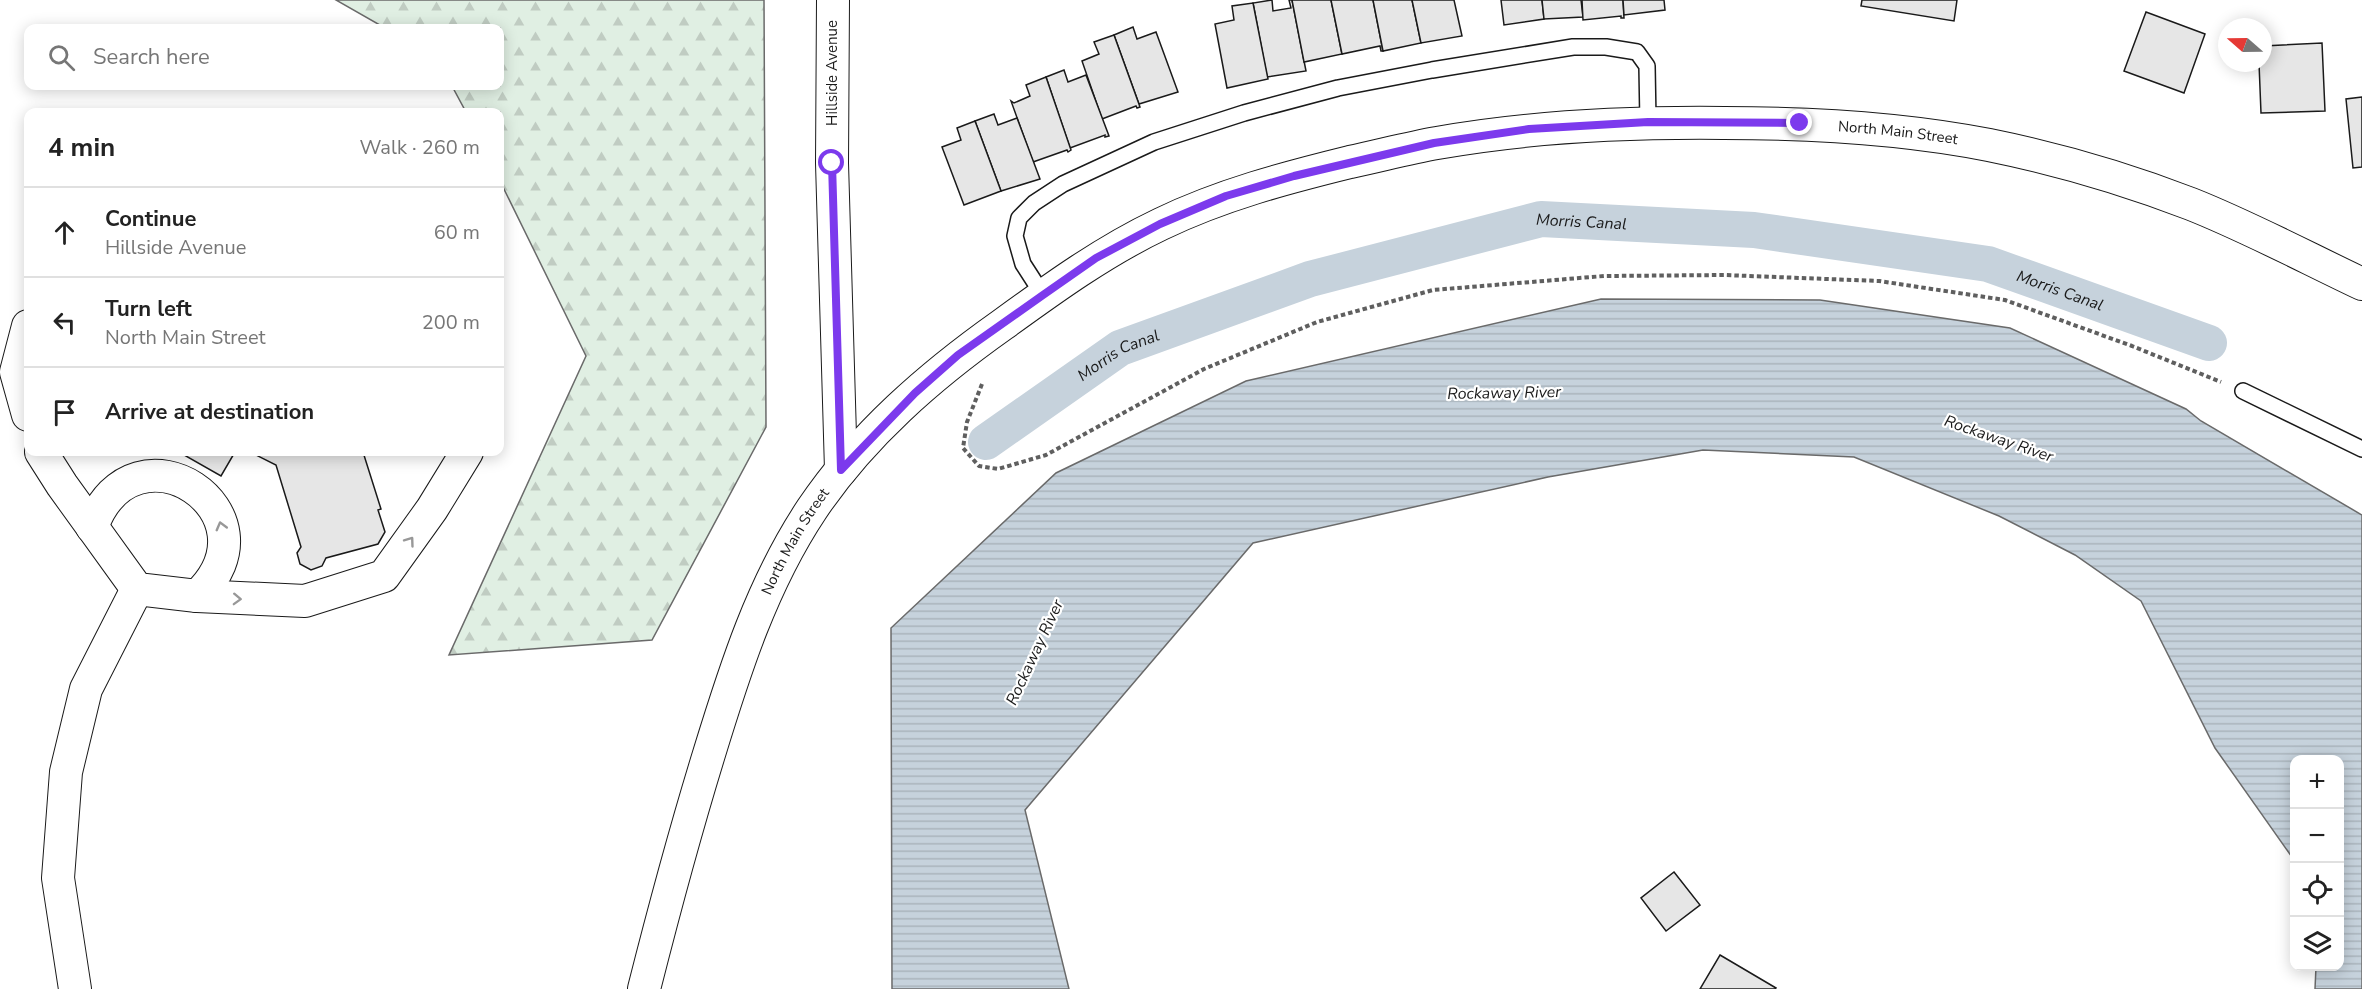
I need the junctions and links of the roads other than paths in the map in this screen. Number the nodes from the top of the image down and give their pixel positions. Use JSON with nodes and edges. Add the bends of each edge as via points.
{"nodes":[{"id":1,"x":832,"y":0,"type":"edge"},
{"id":2,"x":1648,"y":122,"type":"junction"},
{"id":3,"x":2362,"y":284,"type":"edge"},
{"id":4,"x":1043,"y":295,"type":"junction"},
{"id":5,"x":24,"y":341,"type":"edge"},
{"id":6,"x":2242,"y":391,"type":"road end"},
{"id":7,"x":24,"y":401,"type":"edge"},
{"id":8,"x":2362,"y":449,"type":"edge"},
{"id":9,"x":44,"y":456,"type":"edge"},
{"id":10,"x":465,"y":456,"type":"edge"},
{"id":11,"x":841,"y":470,"type":"junction"},
{"id":12,"x":92,"y":527,"type":"junction"},
{"id":13,"x":137,"y":589,"type":"junction"},
{"id":14,"x":197,"y":596,"type":"junction"},
{"id":15,"x":75,"y":989,"type":"edge"},
{"id":16,"x":644,"y":989,"type":"edge"}],
"edges":[{"from":1,"to":11,"type":"street","name":"Hillside Avenue","via":[[832,163]]},
{"from":2,"to":3,"type":"street","name":"North Main Street","via":[[1800,123],[1895,130],[1990,145],[2105,174],[2196,206]]},
{"from":2,"to":4,"type":"street","name":"North Main Street","via":[[1529,129],[1446,141],[1294,176],[1226,196],[1160,224],[1096,258]]},
{"from":2,"to":4,"type":"lane","via":[[1647,66],[1637,52],[1606,47],[1573,47],[1432,70],[1338,88],[1244,113],[1154,142],[1063,183],[1034,203],[1019,218],[1015,236],[1023,264]]},
{"from":4,"to":11,"type":"street","name":"North Main Street","via":[[958,355],[915,393]]},
{"from":5,"to":7,"type":"street","via":[[16,372]]},
{"from":6,"to":8,"type":"lane"},
{"from":9,"to":12,"type":"street"},
{"from":14,"to":10,"type":"street","one_way":true,"via":[[305,601],[384,576]]},
{"from":11,"to":16,"type":"street","name":"North Main Street","via":[[810,513],[773,579],[741,650],[679,854]]},
{"from":12,"to":13,"type":"street"},
{"from":14,"to":12,"type":"street","one_way":true,"via":[[218,570],[224,538],[213,506],[189,483],[155,476],[122,486],[108,497]]},
{"from":13,"to":14,"type":"street"},
{"from":13,"to":15,"type":"street","via":[[86,690],[66,772],[58,878]]}]}
